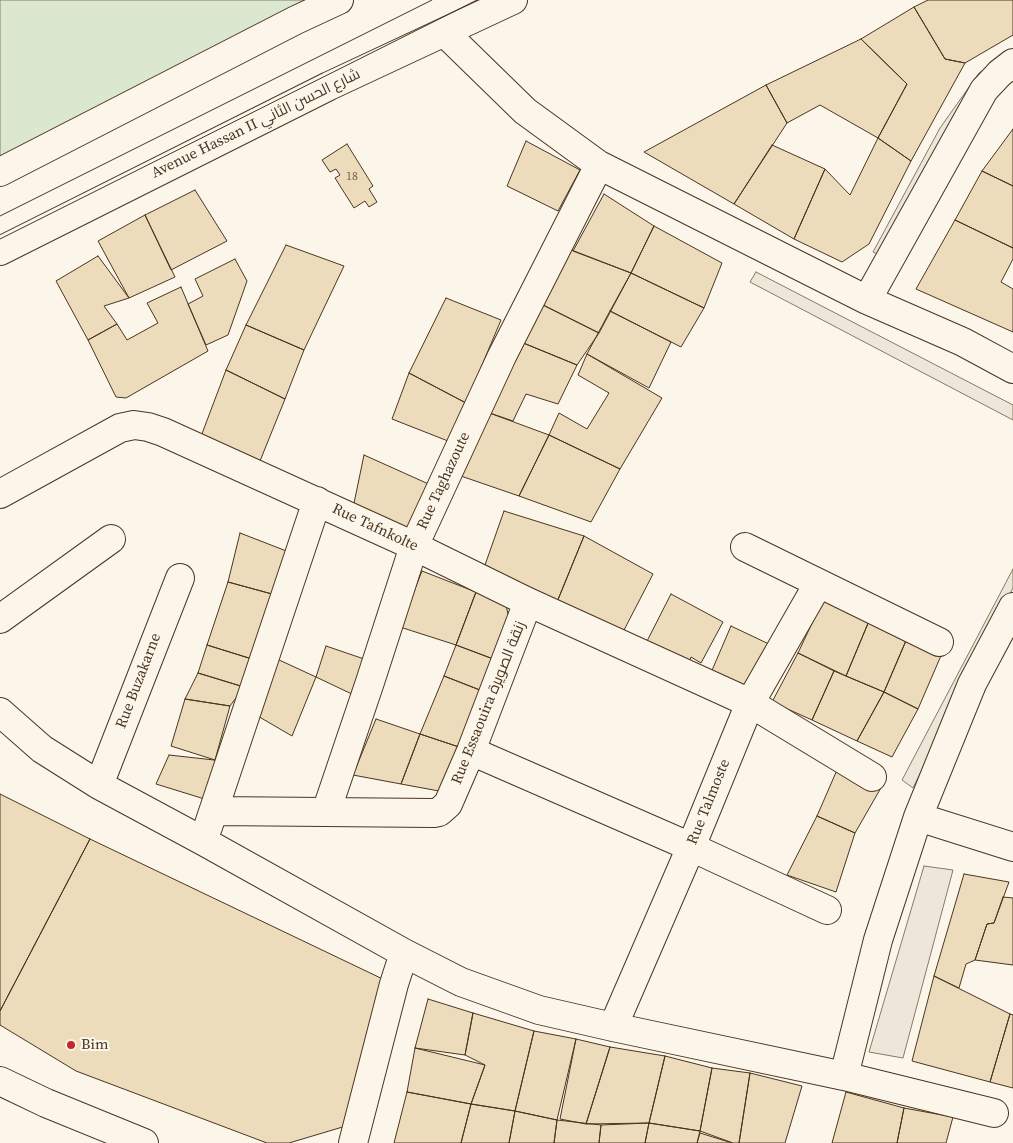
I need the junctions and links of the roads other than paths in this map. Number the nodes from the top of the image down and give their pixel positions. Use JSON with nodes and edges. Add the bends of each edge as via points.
{"nodes":[{"id":1,"x":339,"y":0,"type":"edge"},
{"id":2,"x":513,"y":0,"type":"edge"},
{"id":3,"x":445,"y":33,"type":"junction"},
{"id":4,"x":1013,"y":64,"type":"edge"},
{"id":5,"x":598,"y":165,"type":"junction"},
{"id":6,"x":0,"y":172,"type":"edge"},
{"id":7,"x":0,"y":251,"type":"edge"},
{"id":8,"x":867,"y":300,"type":"junction"},
{"id":9,"x":1013,"y":369,"type":"edge"},
{"id":10,"x":0,"y":494,"type":"edge"},
{"id":11,"x":317,"y":502,"type":"junction"},
{"id":12,"x":111,"y":539,"type":"dead end"},
{"id":13,"x":414,"y":546,"type":"junction"},
{"id":14,"x":745,"y":547,"type":"dead end"},
{"id":15,"x":180,"y":578,"type":"dead end"},
{"id":16,"x":818,"y":584,"type":"junction"},
{"id":17,"x":528,"y":602,"type":"junction"},
{"id":18,"x":1013,"y":607,"type":"edge"},
{"id":19,"x":0,"y":619,"type":"edge"},
{"id":20,"x":938,"y":642,"type":"dead end"},
{"id":21,"x":750,"y":703,"type":"junction"},
{"id":22,"x":0,"y":712,"type":"edge"},
{"id":23,"x":471,"y":752,"type":"junction"},
{"id":24,"x":872,"y":777,"type":"dead end"},
{"id":25,"x":99,"y":785,"type":"junction"},
{"id":26,"x":214,"y":811,"type":"junction"},
{"id":27,"x":326,"y":812,"type":"junction"},
{"id":28,"x":918,"y":817,"type":"junction"},
{"id":29,"x":203,"y":840,"type":"junction"},
{"id":30,"x":691,"y":847,"type":"junction"},
{"id":31,"x":1013,"y":847,"type":"edge"},
{"id":32,"x":827,"y":910,"type":"dead end"},
{"id":33,"x":404,"y":953,"type":"junction"},
{"id":34,"x":613,"y":1027,"type":"junction"},
{"id":35,"x":844,"y":1076,"type":"junction"},
{"id":36,"x":0,"y":1081,"type":"edge"},
{"id":37,"x":994,"y":1113,"type":"dead end"},
{"id":38,"x":144,"y":1143,"type":"edge"},
{"id":39,"x":353,"y":1143,"type":"edge"}],
"edges":[{"from":1,"to":6,"type":"main road"},
{"from":2,"to":3,"type":"main road","name":"Avenue Hassan II شارع الحسن الثاني"},
{"from":3,"to":5,"type":"main road","via":[[525,111]]},
{"from":3,"to":7,"type":"main road","name":"Avenue Hassan II شارع الحسن الثاني","via":[[329,86]]},
{"from":4,"to":8,"type":"main road","via":[[984,90]]},
{"from":5,"to":8,"type":"main road"},
{"from":5,"to":13,"type":"main road","name":"Rue Taghazoute","via":[[502,356]]},
{"from":8,"to":9,"type":"main road","via":[[963,342]]},
{"from":10,"to":11,"type":"main road","name":"Rue Tafnkolte","via":[[120,428],[134,425],[163,432]]},
{"from":11,"to":13,"type":"main road","name":"Rue Tafnkolte"},
{"from":11,"to":26,"type":"main road"},
{"from":12,"to":19,"type":"main road"},
{"from":13,"to":17,"type":"main road","name":"Rue Tafnkolte"},
{"from":13,"to":27,"type":"main road","name":"Rue Taghazoute"},
{"from":14,"to":16,"type":"main road"},
{"from":15,"to":25,"type":"main road","name":"Rue Buzakarne"},
{"from":16,"to":20,"type":"main road"},
{"from":16,"to":21,"type":"main road","name":"Rue Talmoste"},
{"from":17,"to":21,"type":"main road","name":"Rue Tafnkolte"},
{"from":17,"to":23,"type":"main road","name":"Rue Essaouira زنقة الصويرة"},
{"from":18,"to":28,"type":"main road","via":[[972,684]]},
{"from":21,"to":24,"type":"main road","name":"Rue Tafnkolte"},
{"from":21,"to":30,"type":"main road","name":"Rue Talmoste"},
{"from":22,"to":25,"type":"main road","via":[[42,749]]},
{"from":23,"to":27,"type":"main road","name":"Rue Essaouira زنقة الصويرة","via":[[448,804],[440,812]]},
{"from":23,"to":30,"type":"main road"},
{"from":25,"to":29,"type":"main road"},
{"from":26,"to":27,"type":"main road"},
{"from":26,"to":29,"type":"main road"},
{"from":28,"to":31,"type":"main road"},
{"from":28,"to":35,"type":"main road","via":[[878,940]]},
{"from":29,"to":33,"type":"main road"},
{"from":30,"to":32,"type":"main road"},
{"from":30,"to":34,"type":"main road","name":"Rue Talmoste"},
{"from":33,"to":34,"type":"main road","via":[[461,982],[522,1004]]},
{"from":33,"to":39,"type":"main road"},
{"from":34,"to":35,"type":"main road"},
{"from":35,"to":37,"type":"main road"},
{"from":36,"to":38,"type":"main road"}]}
